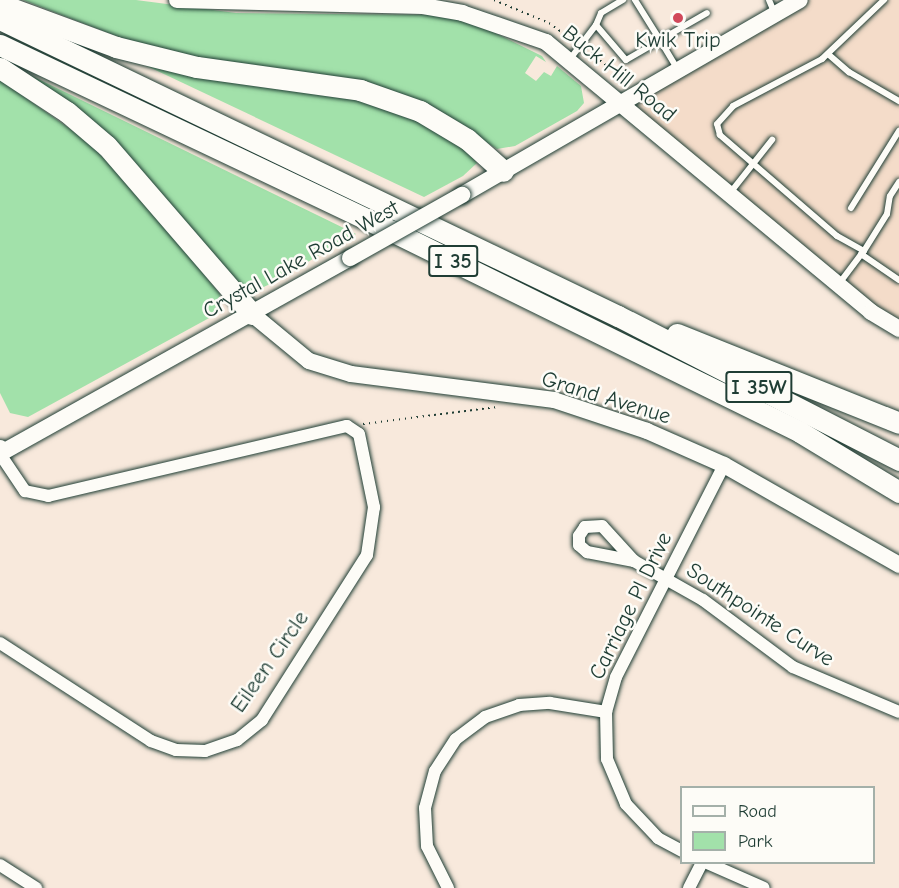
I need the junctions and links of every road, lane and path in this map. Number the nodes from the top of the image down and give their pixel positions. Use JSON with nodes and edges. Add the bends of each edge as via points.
{"nodes":[{"id":1,"x":177,"y":0,"type":"edge"},
{"id":2,"x":495,"y":0,"type":"edge"},
{"id":3,"x":623,"y":0,"type":"edge"},
{"id":4,"x":635,"y":0,"type":"edge"},
{"id":5,"x":800,"y":0,"type":"edge"},
{"id":6,"x":884,"y":0,"type":"edge"},
{"id":7,"x":223,"y":2,"type":"edge"},
{"id":8,"x":360,"y":3,"type":"edge"},
{"id":9,"x":0,"y":4,"type":"edge"},
{"id":10,"x":772,"y":7,"type":"edge"},
{"id":11,"x":707,"y":13,"type":"dead end"},
{"id":12,"x":0,"y":19,"type":"edge"},
{"id":13,"x":596,"y":25,"type":"junction"},
{"id":14,"x":660,"y":40,"type":"junction"},
{"id":15,"x":0,"y":45,"type":"edge"},
{"id":16,"x":580,"y":45,"type":"junction"},
{"id":17,"x":828,"y":54,"type":"junction"},
{"id":18,"x":569,"y":60,"type":"junction"},
{"id":19,"x":0,"y":68,"type":"edge"},
{"id":20,"x":678,"y":71,"type":"junction"},
{"id":21,"x":634,"y":74,"type":"dead end"},
{"id":22,"x":899,"y":100,"type":"edge"},
{"id":23,"x":622,"y":103,"type":"junction"},
{"id":24,"x":899,"y":131,"type":"edge"},
{"id":25,"x":772,"y":140,"type":"dead end"},
{"id":26,"x":754,"y":165,"type":"junction"},
{"id":27,"x":503,"y":171,"type":"junction"},
{"id":28,"x":899,"y":182,"type":"edge"},
{"id":29,"x":730,"y":194,"type":"junction"},
{"id":30,"x":850,"y":208,"type":"dead end"},
{"id":31,"x":862,"y":253,"type":"junction"},
{"id":32,"x":899,"y":280,"type":"edge"},
{"id":33,"x":838,"y":285,"type":"junction"},
{"id":34,"x":252,"y":314,"type":"junction"},
{"id":35,"x":618,"y":316,"type":"junction"},
{"id":36,"x":899,"y":329,"type":"edge"},
{"id":37,"x":498,"y":407,"type":"dead end"},
{"id":38,"x":899,"y":423,"type":"edge"},
{"id":39,"x":350,"y":428,"type":"junction"},
{"id":40,"x":0,"y":451,"type":"edge"},
{"id":41,"x":899,"y":460,"type":"edge"},
{"id":42,"x":724,"y":465,"type":"junction"},
{"id":43,"x":899,"y":492,"type":"edge"},
{"id":44,"x":634,"y":561,"type":"dead end"},
{"id":45,"x":899,"y":565,"type":"edge"},
{"id":46,"x":666,"y":579,"type":"junction"},
{"id":47,"x":0,"y":643,"type":"edge"},
{"id":48,"x":606,"y":712,"type":"junction"},
{"id":49,"x":899,"y":712,"type":"edge"},
{"id":50,"x":680,"y":849,"type":"edge"},
{"id":51,"x":0,"y":864,"type":"edge"},
{"id":52,"x":702,"y":864,"type":"edge"},
{"id":53,"x":708,"y":864,"type":"edge"},
{"id":54,"x":36,"y":888,"type":"edge"},
{"id":55,"x":448,"y":888,"type":"edge"},
{"id":56,"x":689,"y":888,"type":"edge"},
{"id":57,"x":764,"y":888,"type":"edge"}],
"edges":[{"from":1,"to":7,"type":"street","name":"Buck Hill Road"},
{"from":2,"to":16,"type":"path","via":[[549,23]]},
{"from":3,"to":13,"type":"lane","via":[[601,13]]},
{"from":4,"to":14,"type":"lane"},
{"from":5,"to":10,"type":"street","name":"Crystal Lake Road West"},
{"from":6,"to":17,"type":"lane"},
{"from":7,"to":8,"type":"street","name":"Buck Hill Road"},
{"from":8,"to":18,"type":"street","name":"Buck Hill Road","via":[[423,6],[462,13],[546,42]]},
{"from":9,"to":27,"type":"highway","via":[[116,47],[196,67],[360,90],[420,111],[467,139]]},
{"from":10,"to":20,"type":"street","name":"Crystal Lake Road West"},
{"from":11,"to":14,"type":"lane"},
{"from":12,"to":35,"type":"highway","number":"I 35"},
{"from":13,"to":14,"type":"lane","via":[[626,60]]},
{"from":13,"to":16,"type":"lane"},
{"from":14,"to":20,"type":"lane"},
{"from":15,"to":43,"type":"highway","number":"I 35","via":[[392,231],[800,432]]},
{"from":16,"to":18,"type":"lane"},
{"from":16,"to":21,"type":"path","via":[[623,79]]},
{"from":17,"to":22,"type":"lane","via":[[849,72]]},
{"from":17,"to":26,"type":"lane","via":[[733,106],[717,124],[720,135]]},
{"from":18,"to":23,"type":"street","name":"Buck Hill Road"},
{"from":19,"to":34,"type":"highway","via":[[67,112],[106,146]]},
{"from":20,"to":23,"type":"street","name":"Crystal Lake Road West"},
{"from":23,"to":27,"type":"street","name":"Crystal Lake Road West"},
{"from":23,"to":29,"type":"street","name":"Buck Hill Road"},
{"from":24,"to":30,"type":"lane"},
{"from":25,"to":26,"type":"lane"},
{"from":26,"to":29,"type":"lane"},
{"from":26,"to":31,"type":"lane"},
{"from":27,"to":34,"type":"street","name":"Crystal Lake Road West","bridge":true},
{"from":28,"to":31,"type":"lane","via":[[890,196],[887,214]]},
{"from":29,"to":33,"type":"street","name":"Buck Hill Road"},
{"from":31,"to":32,"type":"lane"},
{"from":31,"to":33,"type":"lane"},
{"from":33,"to":36,"type":"street","name":"Buck Hill Road"},
{"from":34,"to":40,"type":"street","name":"Crystal Lake Road West"},
{"from":34,"to":42,"type":"street","name":"Grand Avenue","via":[[309,361],[351,374],[554,400],[647,431]]},
{"from":35,"to":38,"type":"highway","via":[[711,345]]},
{"from":35,"to":41,"type":"highway","number":"I 35W"},
{"from":37,"to":39,"type":"path","via":[[424,413]]},
{"from":39,"to":40,"type":"street","via":[[48,496],[25,491]]},
{"from":39,"to":47,"type":"street","name":"Eileen Circle","via":[[359,434],[374,507],[367,555],[262,720],[237,740],[205,751],[176,750],[151,741]]},
{"from":42,"to":45,"type":"street","name":"Grand Avenue"},
{"from":42,"to":46,"type":"street","name":"Carriage Pl Drive"},
{"from":44,"to":46,"type":"street","name":"Southpointe Curve"},
{"from":46,"to":48,"type":"street","name":"Carriage Pl Drive","via":[[616,677]]},
{"from":46,"to":49,"type":"street","name":"Southpointe Curve","via":[[704,600],[792,667]]},
{"from":48,"to":50,"type":"street","name":"Carriage Pl Drive","via":[[607,759],[626,804],[658,838]]},
{"from":48,"to":55,"type":"street","via":[[550,703],[519,705],[485,717],[456,739],[435,771],[425,808],[427,846]]},
{"from":51,"to":54,"type":"street"},
{"from":52,"to":56,"type":"street"},
{"from":53,"to":57,"type":"street"}]}
